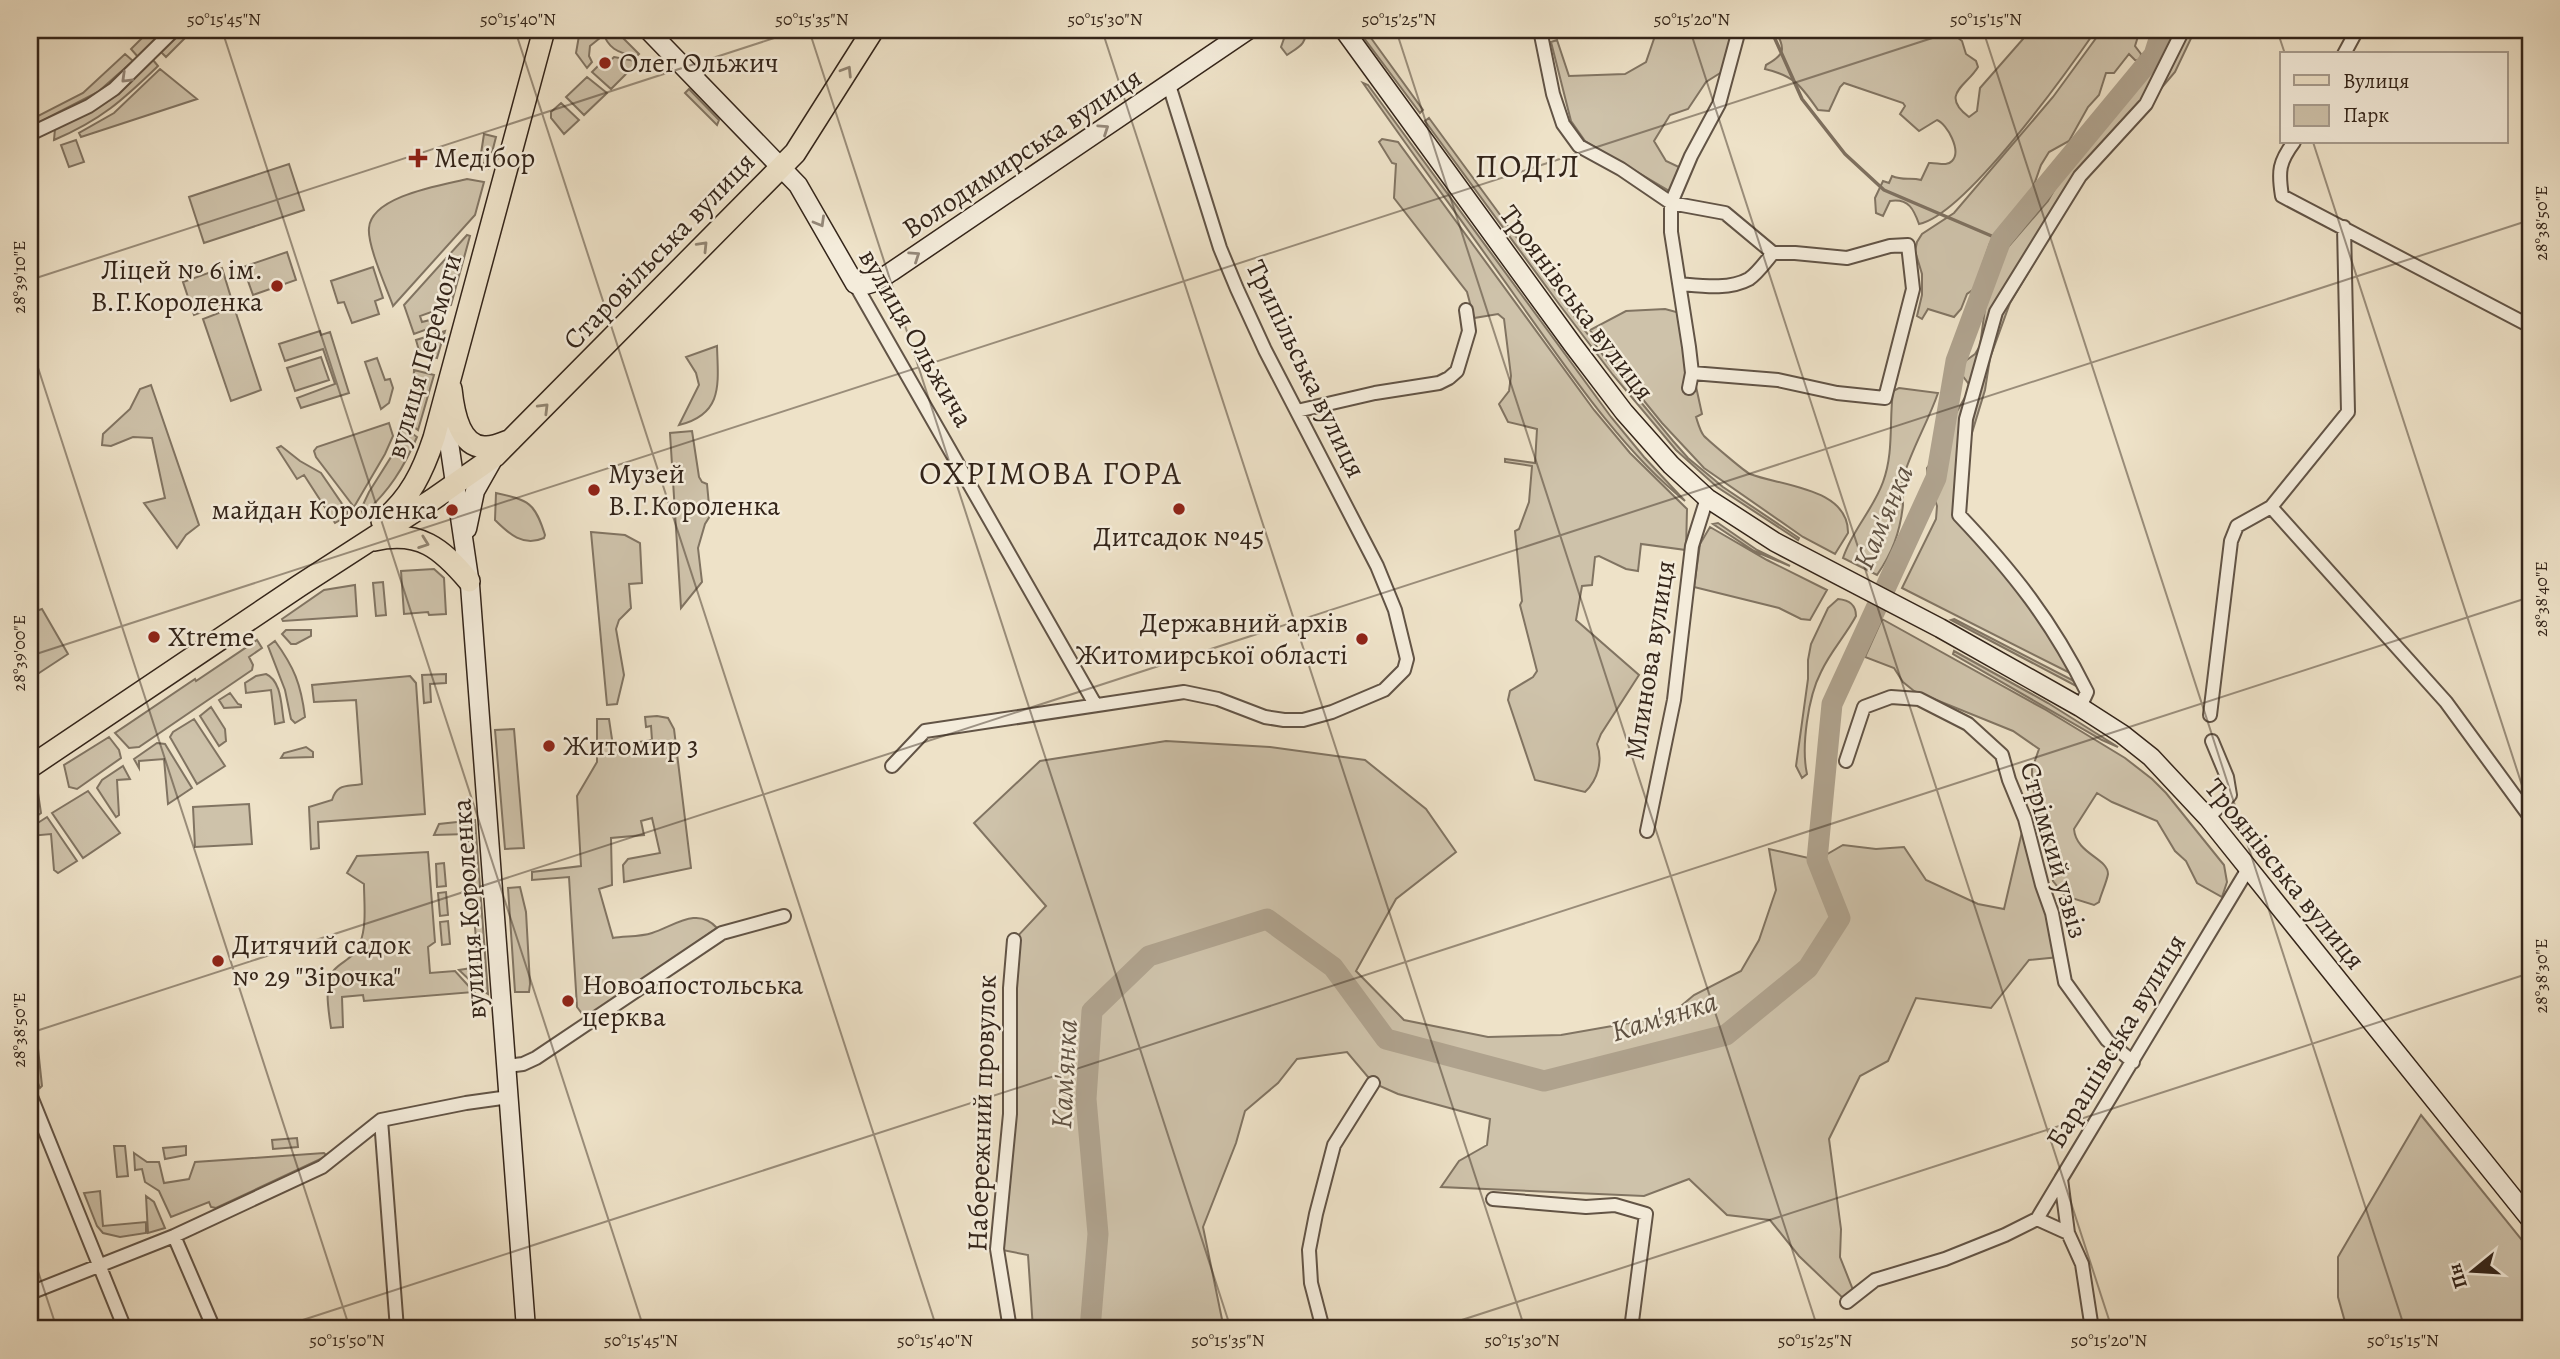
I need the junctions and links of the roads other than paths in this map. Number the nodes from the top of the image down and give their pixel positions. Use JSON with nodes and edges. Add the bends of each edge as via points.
{"nodes":[{"id":1,"x":174,"y":30,"type":"edge"},
{"id":2,"x":544,"y":30,"type":"edge"},
{"id":3,"x":554,"y":30,"type":"edge"},
{"id":4,"x":648,"y":30,"type":"edge"},
{"id":5,"x":873,"y":30,"type":"edge"},
{"id":6,"x":1248,"y":30,"type":"edge"},
{"id":7,"x":1344,"y":30,"type":"edge"},
{"id":8,"x":1540,"y":30,"type":"edge"},
{"id":9,"x":1739,"y":30,"type":"edge"},
{"id":10,"x":2183,"y":30,"type":"edge"},
{"id":11,"x":2357,"y":30,"type":"edge"},
{"id":12,"x":2345,"y":52,"type":"edge"},
{"id":13,"x":1169,"y":85,"type":"junction"},
{"id":14,"x":30,"y":134,"type":"edge"},
{"id":15,"x":2293,"y":144,"type":"edge"},
{"id":16,"x":781,"y":166,"type":"junction"},
{"id":17,"x":1671,"y":203,"type":"junction"},
{"id":18,"x":2344,"y":227,"type":"junction"},
{"id":19,"x":1773,"y":253,"type":"junction"},
{"id":20,"x":855,"y":284,"type":"junction"},
{"id":21,"x":1680,"y":284,"type":"junction"},
{"id":22,"x":1466,"y":310,"type":"dead end"},
{"id":23,"x":2530,"y":326,"type":"edge"},
{"id":24,"x":1692,"y":373,"type":"junction"},
{"id":25,"x":450,"y":380,"type":"junction"},
{"id":26,"x":1689,"y":388,"type":"dead end"},
{"id":27,"x":453,"y":405,"type":"junction"},
{"id":28,"x":1297,"y":411,"type":"junction"},
{"id":29,"x":447,"y":429,"type":"junction"},
{"id":30,"x":512,"y":439,"type":"junction"},
{"id":31,"x":495,"y":456,"type":"junction"},
{"id":32,"x":455,"y":485,"type":"junction"},
{"id":33,"x":1707,"y":498,"type":"junction"},
{"id":34,"x":2271,"y":507,"type":"junction"},
{"id":35,"x":375,"y":537,"type":"junction"},
{"id":36,"x":466,"y":557,"type":"junction"},
{"id":37,"x":469,"y":581,"type":"junction"},
{"id":38,"x":1095,"y":704,"type":"junction"},
{"id":39,"x":2080,"y":706,"type":"junction"},
{"id":40,"x":2210,"y":715,"type":"dead end"},
{"id":41,"x":2212,"y":741,"type":"dead end"},
{"id":42,"x":30,"y":757,"type":"edge"},
{"id":43,"x":1846,"y":761,"type":"dead end"},
{"id":44,"x":892,"y":766,"type":"dead end"},
{"id":45,"x":30,"y":767,"type":"edge"},
{"id":46,"x":2530,"y":817,"type":"edge"},
{"id":47,"x":2208,"y":818,"type":"junction"},
{"id":48,"x":1647,"y":831,"type":"dead end"},
{"id":49,"x":2248,"y":869,"type":"junction"},
{"id":50,"x":784,"y":916,"type":"dead end"},
{"id":51,"x":1014,"y":940,"type":"dead end"},
{"id":52,"x":2133,"y":1062,"type":"junction"},
{"id":53,"x":507,"y":1066,"type":"junction"},
{"id":54,"x":1373,"y":1083,"type":"dead end"},
{"id":55,"x":30,"y":1094,"type":"edge"},
{"id":56,"x":509,"y":1097,"type":"junction"},
{"id":57,"x":381,"y":1120,"type":"junction"},
{"id":58,"x":2061,"y":1180,"type":"junction"},
{"id":59,"x":1493,"y":1199,"type":"dead end"},
{"id":60,"x":2037,"y":1219,"type":"junction"},
{"id":61,"x":2530,"y":1219,"type":"edge"},
{"id":62,"x":2068,"y":1233,"type":"junction"},
{"id":63,"x":173,"y":1236,"type":"junction"},
{"id":64,"x":98,"y":1264,"type":"junction"},
{"id":65,"x":30,"y":1293,"type":"edge"},
{"id":66,"x":1847,"y":1302,"type":"dead end"},
{"id":67,"x":125,"y":1329,"type":"edge"},
{"id":68,"x":214,"y":1329,"type":"edge"},
{"id":69,"x":397,"y":1329,"type":"edge"},
{"id":70,"x":526,"y":1329,"type":"edge"},
{"id":71,"x":1010,"y":1329,"type":"edge"},
{"id":72,"x":1323,"y":1329,"type":"edge"},
{"id":73,"x":1631,"y":1329,"type":"edge"},
{"id":74,"x":2092,"y":1329,"type":"edge"}],
"edges":[{"from":1,"to":14,"type":"street","one_way":true,"via":[[114,89]]},
{"from":2,"to":25,"type":"main road","name":"вулиця Перемоги"},
{"from":3,"to":27,"type":"street","name":"вулиця Перемоги"},
{"from":4,"to":16,"type":"street","name":"вулиця Ольжича"},
{"from":16,"to":5,"type":"main road","name":"Старовільська вулиця","one_way":true},
{"from":6,"to":13,"type":"street","name":"Володимирська вулиця"},
{"from":7,"to":33,"type":"street","name":"Троянівська вулиця","via":[[1624,412]]},
{"from":8,"to":17,"type":"street","via":[[1563,124],[1579,146]]},
{"from":9,"to":17,"type":"street","via":[[1719,104]]},
{"from":10,"to":39,"type":"street","via":[[2146,104],[2080,176],[1996,312],[1966,419],[1959,515],[2022,585],[2067,652],[2087,692]]},
{"from":11,"to":12,"type":"street"},
{"from":20,"to":13,"type":"street","name":"Володимирська вулиця","one_way":true,"via":[[871,284],[891,272]]},
{"from":13,"to":28,"type":"street","name":"Трипільська вулиця","via":[[1220,248]]},
{"from":15,"to":18,"type":"street","via":[[2278,174],[2282,196]]},
{"from":16,"to":20,"type":"street","name":"вулиця Ольжича","one_way":true,"via":[[798,185]]},
{"from":30,"to":16,"type":"main road","name":"Старовільська вулиця","one_way":true},
{"from":17,"to":19,"type":"street","via":[[1725,214]]},
{"from":17,"to":21,"type":"street"},
{"from":18,"to":23,"type":"street"},
{"from":18,"to":34,"type":"street","via":[[2348,412]]},
{"from":19,"to":21,"type":"street","via":[[1751,278],[1737,284]]},
{"from":19,"to":24,"type":"street","via":[[1847,258],[1908,245],[1913,289],[1885,398],[1778,380]]},
{"from":20,"to":38,"type":"street","name":"вулиця Ольжича"},
{"from":21,"to":24,"type":"street"},
{"from":22,"to":28,"type":"street","via":[[1469,331],[1457,371],[1449,378]]},
{"from":24,"to":26,"type":"street"},
{"from":25,"to":27,"type":"main road"},
{"from":25,"to":29,"type":"street"},
{"from":25,"to":42,"type":"main road","name":"вулиця Перемоги","via":[[426,462],[391,514]]},
{"from":27,"to":29,"type":"street","name":"вулиця Перемоги"},
{"from":27,"to":30,"type":"main road","via":[[461,429],[477,446]]},
{"from":28,"to":38,"type":"street","name":"Трипільська вулиця","via":[[1377,566],[1404,638],[1404,670],[1384,690],[1303,720],[1274,719],[1184,692]]},
{"from":29,"to":32,"type":"street"},
{"from":29,"to":35,"type":"street","name":"вулиця Перемоги","via":[[421,490],[407,510]]},
{"from":30,"to":31,"type":"main road","name":"Старовільська вулиця"},
{"from":31,"to":32,"type":"main road","name":"Старовільська вулиця"},
{"from":31,"to":36,"type":"street","via":[[472,500]]},
{"from":32,"to":35,"type":"main road"},
{"from":32,"to":36,"type":"street","name":"вулиця Короленка"},
{"from":33,"to":39,"type":"street","name":"Троянівська вулиця","via":[[1775,542]]},
{"from":33,"to":48,"type":"street","name":"Млинова вулиця","via":[[1692,546],[1674,700]]},
{"from":34,"to":40,"type":"street","via":[[2237,526],[2231,541]]},
{"from":34,"to":46,"type":"street","via":[[2446,702]]},
{"from":35,"to":37,"type":"main road","one_way":true,"via":[[428,543],[450,558]]},
{"from":35,"to":45,"type":"main road","name":"вулиця Перемоги"},
{"from":36,"to":37,"type":"street","name":"вулиця Короленка"},
{"from":37,"to":53,"type":"street","name":"вулиця Короленка"},
{"from":38,"to":44,"type":"street","via":[[925,732]]},
{"from":39,"to":47,"type":"street","name":"Троянівська вулиця","via":[[2151,757]]},
{"from":41,"to":47,"type":"street","via":[[2230,794]]},
{"from":43,"to":52,"type":"street","name":"Стрімкий узвіз","via":[[1864,707],[1891,697],[1919,699],[1968,724],[2002,755],[2052,913],[2065,982],[2107,1040]]},
{"from":47,"to":49,"type":"street","name":"Троянівська вулиця"},
{"from":49,"to":52,"type":"street","name":"Барашівська вулиця"},
{"from":49,"to":61,"type":"street","name":"Троянівська вулиця"},
{"from":50,"to":53,"type":"street","via":[[722,933],[546,1052],[523,1064]]},
{"from":51,"to":71,"type":"street","name":"Набережний провулок","via":[[1010,1114],[997,1249]]},
{"from":52,"to":58,"type":"street","name":"Барашівська вулиця"},
{"from":53,"to":56,"type":"street","name":"вулиця Короленка"},
{"from":54,"to":72,"type":"street","via":[[1334,1145],[1316,1214],[1309,1250],[1311,1283]]},
{"from":55,"to":64,"type":"street"},
{"from":56,"to":57,"type":"street"},
{"from":56,"to":70,"type":"street","name":"вулиця Короленка"},
{"from":57,"to":63,"type":"street","via":[[322,1167]]},
{"from":57,"to":69,"type":"street"},
{"from":58,"to":60,"type":"street"},
{"from":58,"to":62,"type":"street","name":"Барашівська вулиця"},
{"from":59,"to":73,"type":"street","via":[[1615,1205],[1646,1214]]},
{"from":60,"to":62,"type":"street"},
{"from":60,"to":66,"type":"street","via":[[1945,1259],[1875,1280]]},
{"from":62,"to":74,"type":"street","name":"Барашівська вулиця","via":[[2082,1264]]},
{"from":63,"to":64,"type":"street"},
{"from":63,"to":68,"type":"street"},
{"from":64,"to":65,"type":"street"},
{"from":64,"to":67,"type":"street"}]}
